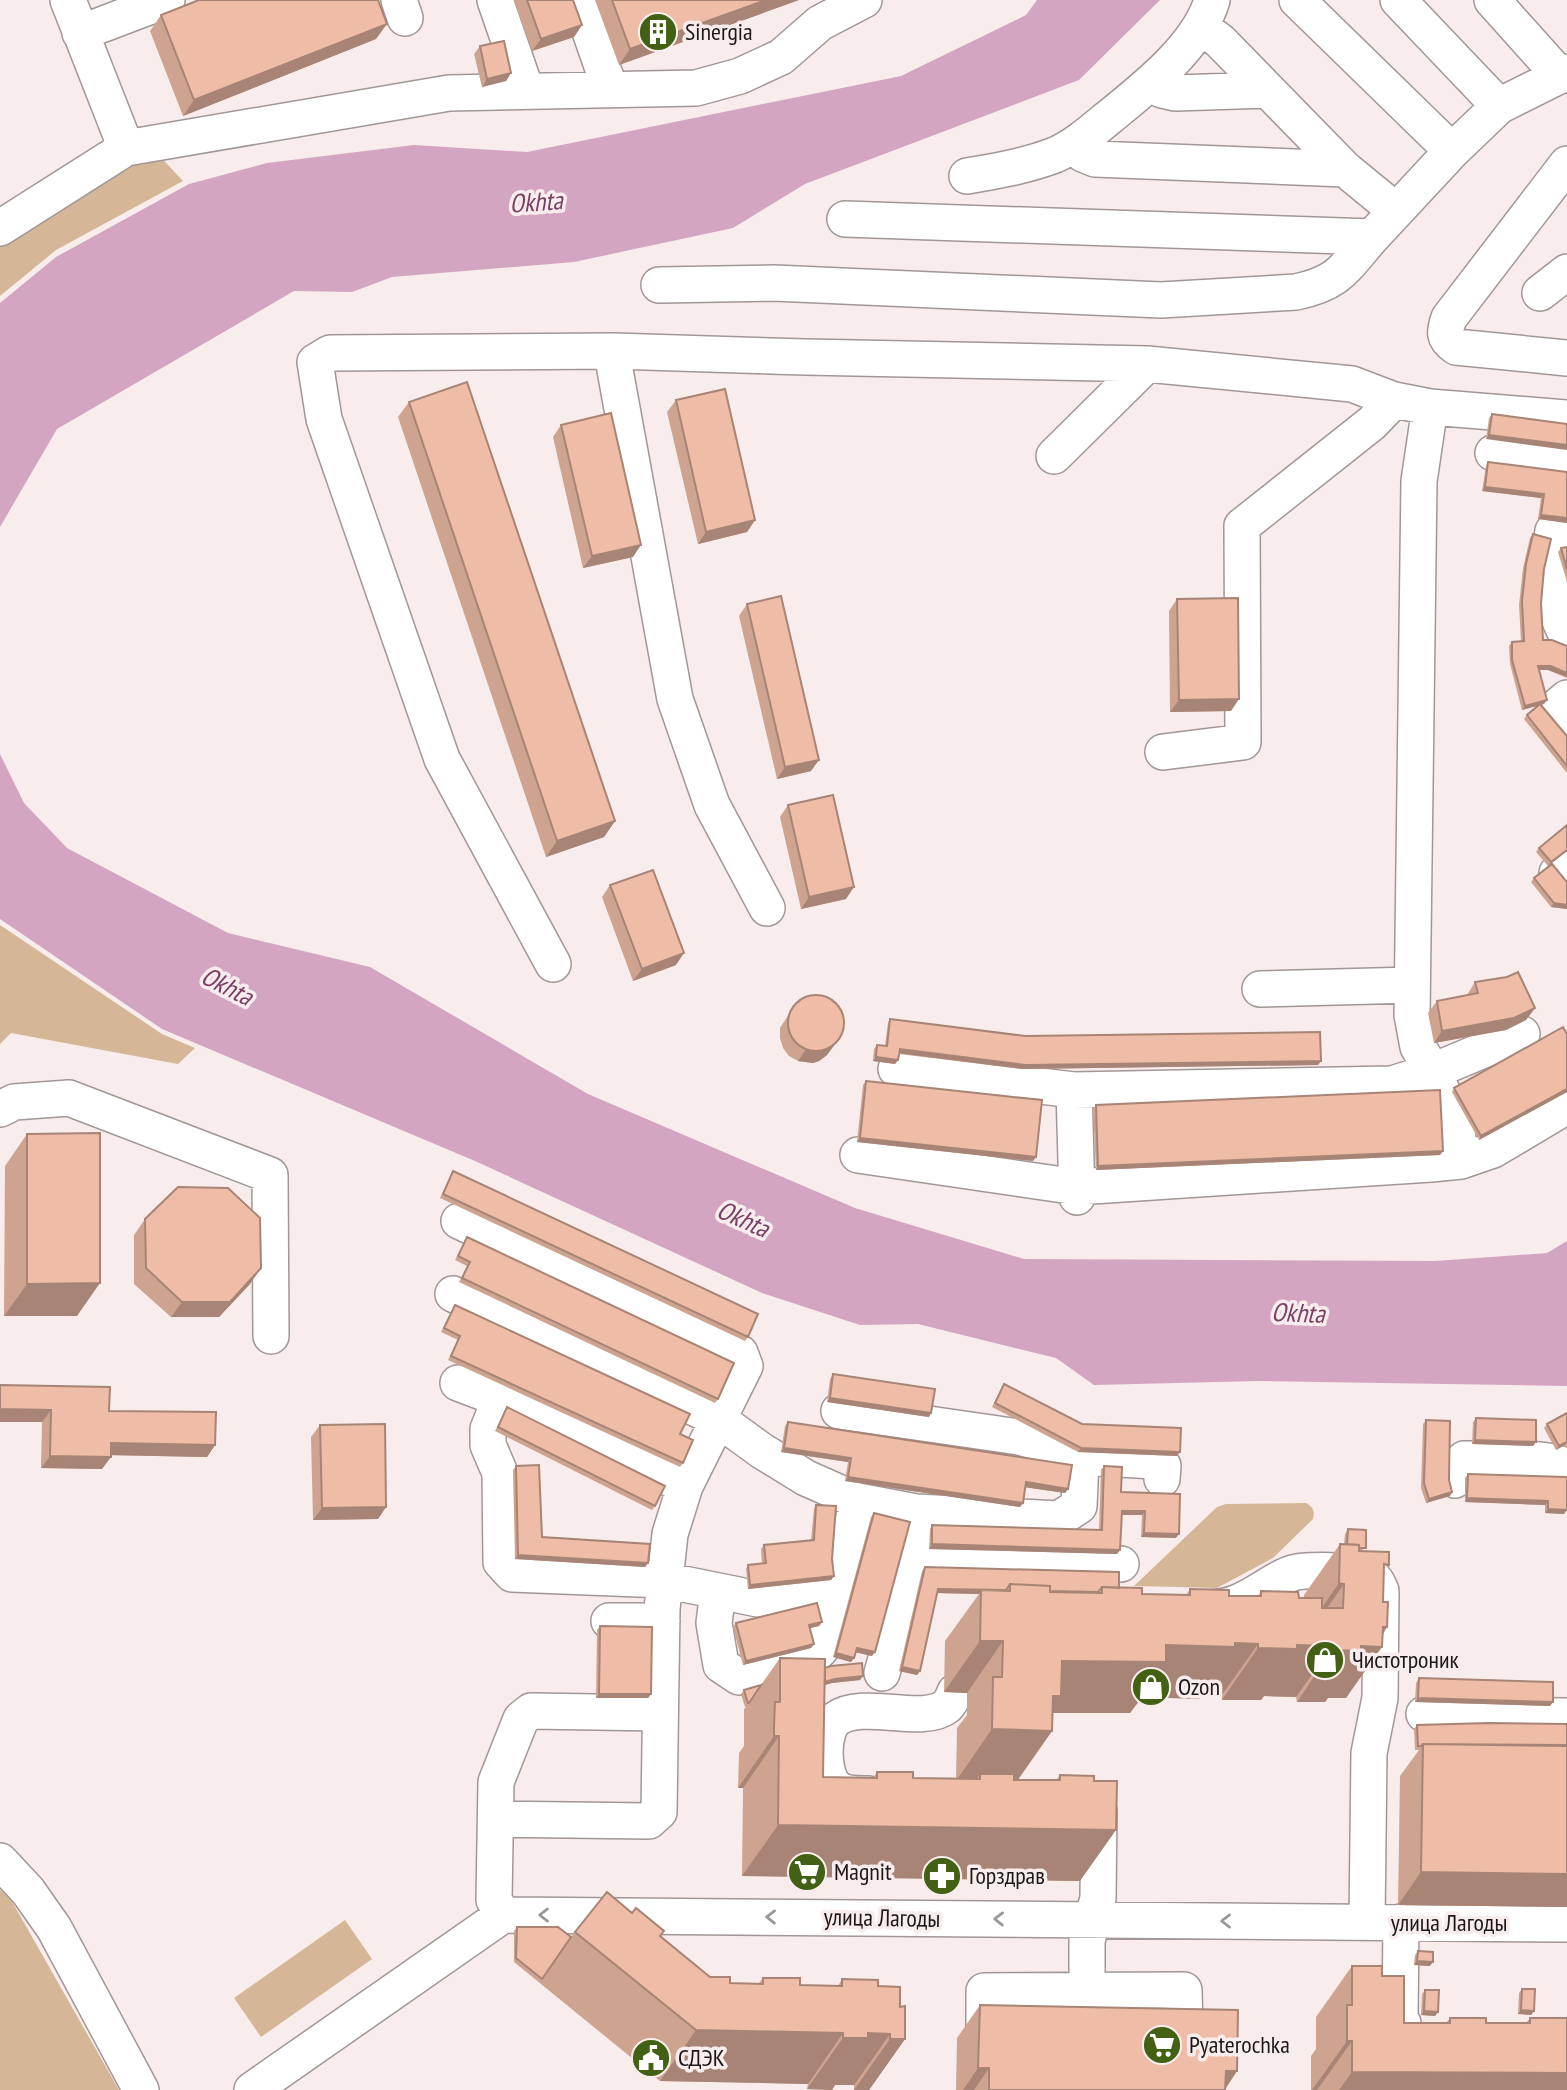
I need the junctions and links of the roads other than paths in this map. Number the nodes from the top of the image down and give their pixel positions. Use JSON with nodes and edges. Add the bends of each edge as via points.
{"nodes":[{"id":1,"x":68,"y":0,"type":"edge"},
{"id":2,"x":167,"y":0,"type":"edge"},
{"id":3,"x":495,"y":0,"type":"edge"},
{"id":4,"x":579,"y":0,"type":"edge"},
{"id":5,"x":864,"y":0,"type":"edge"},
{"id":6,"x":1297,"y":0,"type":"edge"},
{"id":7,"x":1398,"y":0,"type":"edge"},
{"id":8,"x":1492,"y":0,"type":"edge"},
{"id":9,"x":1207,"y":14,"type":"edge"},
{"id":10,"x":80,"y":33,"type":"junction"},
{"id":11,"x":1564,"y":74,"type":"edge"},
{"id":12,"x":1154,"y":81,"type":"junction"},
{"id":13,"x":610,"y":89,"type":"junction"},
{"id":14,"x":526,"y":90,"type":"junction"},
{"id":15,"x":1268,"y":90,"type":"junction"},
{"id":16,"x":1499,"y":106,"type":"junction"},
{"id":17,"x":1077,"y":143,"type":"junction"},
{"id":18,"x":126,"y":148,"type":"junction"},
{"id":19,"x":1452,"y":151,"type":"junction"},
{"id":20,"x":1567,"y":164,"type":"edge"},
{"id":21,"x":1345,"y":169,"type":"junction"},
{"id":22,"x":967,"y":176,"type":"dead end"},
{"id":23,"x":1395,"y":210,"type":"junction"},
{"id":24,"x":845,"y":219,"type":"dead end"},
{"id":25,"x":0,"y":228,"type":"edge"},
{"id":26,"x":1372,"y":237,"type":"junction"},
{"id":27,"x":1567,"y":272,"type":"edge"},
{"id":28,"x":659,"y":285,"type":"dead end"},
{"id":29,"x":1540,"y":293,"type":"dead end"},
{"id":30,"x":614,"y":351,"type":"junction"},
{"id":31,"x":1567,"y":358,"type":"edge"},
{"id":32,"x":1147,"y":364,"type":"junction"},
{"id":33,"x":1394,"y":400,"type":"junction"},
{"id":34,"x":1430,"y":407,"type":"junction"},
{"id":35,"x":1567,"y":418,"type":"edge"},
{"id":36,"x":1493,"y":453,"type":"dead end"},
{"id":37,"x":1054,"y":456,"type":"dead end"},
{"id":38,"x":1567,"y":464,"type":"edge"},
{"id":39,"x":1567,"y":533,"type":"edge"},
{"id":40,"x":1567,"y":636,"type":"edge"},
{"id":41,"x":1567,"y":698,"type":"edge"},
{"id":42,"x":1567,"y":726,"type":"edge"},
{"id":43,"x":1163,"y":752,"type":"dead end"},
{"id":44,"x":767,"y":908,"type":"dead end"},
{"id":45,"x":553,"y":964,"type":"dead end"},
{"id":46,"x":1412,"y":985,"type":"junction"},
{"id":47,"x":1260,"y":989,"type":"dead end"},
{"id":48,"x":1522,"y":1034,"type":"edge"},
{"id":49,"x":896,"y":1069,"type":"dead end"},
{"id":50,"x":1433,"y":1072,"type":"junction"},
{"id":51,"x":1074,"y":1090,"type":"junction"},
{"id":52,"x":1567,"y":1106,"type":"edge"},
{"id":53,"x":0,"y":1109,"type":"edge"},
{"id":54,"x":858,"y":1155,"type":"dead end"},
{"id":55,"x":1461,"y":1161,"type":"junction"},
{"id":56,"x":1077,"y":1192,"type":"junction"},
{"id":57,"x":459,"y":1221,"type":"dead end"},
{"id":58,"x":453,"y":1294,"type":"dead end"},
{"id":59,"x":271,"y":1336,"type":"dead end"},
{"id":60,"x":458,"y":1383,"type":"dead end"},
{"id":61,"x":500,"y":1399,"type":"junction"},
{"id":62,"x":839,"y":1411,"type":"dead end"},
{"id":63,"x":718,"y":1419,"type":"junction"},
{"id":64,"x":1081,"y":1461,"type":"junction"},
{"id":65,"x":1567,"y":1467,"type":"edge"},
{"id":66,"x":1162,"y":1479,"type":"dead end"},
{"id":67,"x":1455,"y":1480,"type":"dead end"},
{"id":68,"x":685,"y":1486,"type":"junction"},
{"id":69,"x":858,"y":1500,"type":"junction"},
{"id":70,"x":916,"y":1512,"type":"junction"},
{"id":71,"x":914,"y":1558,"type":"junction"},
{"id":72,"x":1121,"y":1564,"type":"dead end"},
{"id":73,"x":664,"y":1580,"type":"junction"},
{"id":74,"x":718,"y":1591,"type":"junction"},
{"id":75,"x":834,"y":1594,"type":"junction"},
{"id":76,"x":1174,"y":1608,"type":"edge"},
{"id":77,"x":609,"y":1621,"type":"dead end"},
{"id":78,"x":662,"y":1621,"type":"junction"},
{"id":79,"x":882,"y":1673,"type":"dead end"},
{"id":80,"x":955,"y":1692,"type":"dead end"},
{"id":81,"x":660,"y":1713,"type":"junction"},
{"id":82,"x":1424,"y":1714,"type":"dead end"},
{"id":83,"x":1567,"y":1716,"type":"edge"},
{"id":84,"x":904,"y":1795,"type":"edge"},
{"id":85,"x":1072,"y":1797,"type":"edge"},
{"id":86,"x":496,"y":1818,"type":"junction"},
{"id":87,"x":0,"y":1861,"type":"edge"},
{"id":88,"x":503,"y":1915,"type":"junction"},
{"id":89,"x":1093,"y":1920,"type":"junction"},
{"id":90,"x":1367,"y":1922,"type":"junction"},
{"id":91,"x":1401,"y":1922,"type":"junction"},
{"id":92,"x":1567,"y":1924,"type":"edge"},
{"id":93,"x":1087,"y":1990,"type":"junction"},
{"id":94,"x":984,"y":2030,"type":"edge"},
{"id":95,"x":1185,"y":2032,"type":"edge"},
{"id":96,"x":1434,"y":2039,"type":"edge"},
{"id":97,"x":141,"y":2090,"type":"edge"},
{"id":98,"x":252,"y":2090,"type":"edge"}],
"edges":[{"from":1,"to":10,"type":"street"},
{"from":2,"to":10,"type":"street"},
{"from":3,"to":14,"type":"street"},
{"from":4,"to":13,"type":"street"},
{"from":5,"to":13,"type":"street","via":[[820,23],[781,57],[740,76],[696,88]]},
{"from":6,"to":19,"type":"street"},
{"from":7,"to":16,"type":"street"},
{"from":8,"to":11,"type":"street"},
{"from":9,"to":12,"type":"street"},
{"from":9,"to":15,"type":"street","via":[[1220,41]]},
{"from":10,"to":18,"type":"street"},
{"from":11,"to":16,"type":"street"},
{"from":12,"to":15,"type":"street","via":[[1162,90],[1174,93]]},
{"from":12,"to":17,"type":"street"},
{"from":13,"to":14,"type":"street"},
{"from":14,"to":18,"type":"street","via":[[449,93]]},
{"from":15,"to":21,"type":"street"},
{"from":16,"to":19,"type":"street"},
{"from":17,"to":21,"type":"street","via":[[1083,154],[1095,159]]},
{"from":17,"to":22,"type":"street","via":[[1017,167]]},
{"from":18,"to":25,"type":"street"},
{"from":19,"to":23,"type":"street"},
{"from":20,"to":31,"type":"street","via":[[1444,330],[1456,347]]},
{"from":21,"to":23,"type":"street"},
{"from":23,"to":26,"type":"street"},
{"from":24,"to":26,"type":"street"},
{"from":26,"to":28,"type":"street","via":[[1337,278],[1296,292],[1161,299],[774,283]]},
{"from":27,"to":29,"type":"street"},
{"from":30,"to":32,"type":"street"},
{"from":30,"to":44,"type":"street","via":[[675,699],[712,805]]},
{"from":30,"to":45,"type":"street","via":[[330,353],[315,362],[324,419],[442,759]]},
{"from":32,"to":33,"type":"street","via":[[1352,384]]},
{"from":32,"to":37,"type":"street"},
{"from":33,"to":34,"type":"street"},
{"from":33,"to":43,"type":"street","via":[[1372,424],[1242,526],[1242,742]]},
{"from":34,"to":35,"type":"street"},
{"from":34,"to":46,"type":"street","via":[[1419,481]]},
{"from":36,"to":38,"type":"street"},
{"from":39,"to":40,"type":"street","via":[[1553,531],[1548,587]]},
{"from":41,"to":42,"type":"street","via":[[1554,709]]},
{"from":46,"to":47,"type":"street"},
{"from":46,"to":50,"type":"street","via":[[1418,1047]]},
{"from":48,"to":50,"type":"street"},
{"from":49,"to":51,"type":"street"},
{"from":50,"to":51,"type":"street","via":[[1392,1084]]},
{"from":50,"to":55,"type":"street","via":[[1457,1131]]},
{"from":51,"to":56,"type":"street"},
{"from":52,"to":55,"type":"street","via":[[1493,1150]]},
{"from":53,"to":59,"type":"street","via":[[14,1102],[68,1098],[271,1175]]},
{"from":54,"to":56,"type":"street"},
{"from":55,"to":56,"type":"street"},
{"from":57,"to":63,"type":"street","via":[[740,1353],[745,1366]]},
{"from":58,"to":63,"type":"street"},
{"from":60,"to":61,"type":"street"},
{"from":61,"to":68,"type":"street"},
{"from":61,"to":73,"type":"street","via":[[488,1429],[488,1445],[500,1473],[500,1562],[512,1574]]},
{"from":62,"to":64,"type":"street","via":[[1019,1437]]},
{"from":63,"to":68,"type":"street"},
{"from":63,"to":69,"type":"street","via":[[806,1478]]},
{"from":64,"to":66,"type":"street","via":[[1155,1461],[1163,1466]]},
{"from":64,"to":70,"type":"street","via":[[1079,1506],[1059,1519]]},
{"from":65,"to":67,"type":"street","via":[[1542,1460],[1464,1458]]},
{"from":68,"to":73,"type":"street","via":[[670,1534]]},
{"from":69,"to":70,"type":"street"},
{"from":69,"to":75,"type":"street"},
{"from":70,"to":71,"type":"street"},
{"from":71,"to":72,"type":"street"},
{"from":71,"to":79,"type":"street"},
{"from":73,"to":74,"type":"street"},
{"from":73,"to":78,"type":"street"},
{"from":74,"to":75,"type":"street","via":[[758,1599]]},
{"from":74,"to":75,"type":"street","via":[[715,1623],[721,1665],[739,1677],[808,1661],[821,1649]]},
{"from":76,"to":90,"type":"street","via":[[1228,1607],[1293,1572],[1358,1572],[1377,1582],[1381,1591],[1380,1698],[1369,1753]]},
{"from":77,"to":78,"type":"street"},
{"from":78,"to":81,"type":"street"},
{"from":80,"to":84,"type":"street","via":[[948,1705],[934,1713],[849,1712],[834,1720],[826,1733],[826,1771],[834,1786],[848,1794]]},
{"from":81,"to":86,"type":"street","via":[[531,1712],[521,1719],[496,1783]]},
{"from":81,"to":86,"type":"street","via":[[659,1812],[649,1821]]},
{"from":82,"to":83,"type":"street"},
{"from":85,"to":89,"type":"street","via":[[1095,1801],[1099,1811],[1098,1898]]},
{"from":86,"to":88,"type":"street","via":[[494,1900]]},
{"from":87,"to":97,"type":"street","via":[[29,1891],[54,1928]]},
{"from":89,"to":88,"type":"street","name":"улица Лагоды","one_way":true,"via":[[623,1930]]},
{"from":88,"to":98,"type":"street"},
{"from":90,"to":89,"type":"street","name":"улица Лагоды","one_way":true},
{"from":89,"to":93,"type":"street","via":[[1087,1941]]},
{"from":90,"to":91,"type":"street","name":"улица Лагоды"},
{"from":91,"to":92,"type":"street","name":"улица Лагоды"},
{"from":91,"to":96,"type":"street","via":[[1400,2018],[1408,2031],[1421,2039]]},
{"from":93,"to":94,"type":"street","via":[[984,1991]]},
{"from":93,"to":95,"type":"street","via":[[1184,1990]]}]}
